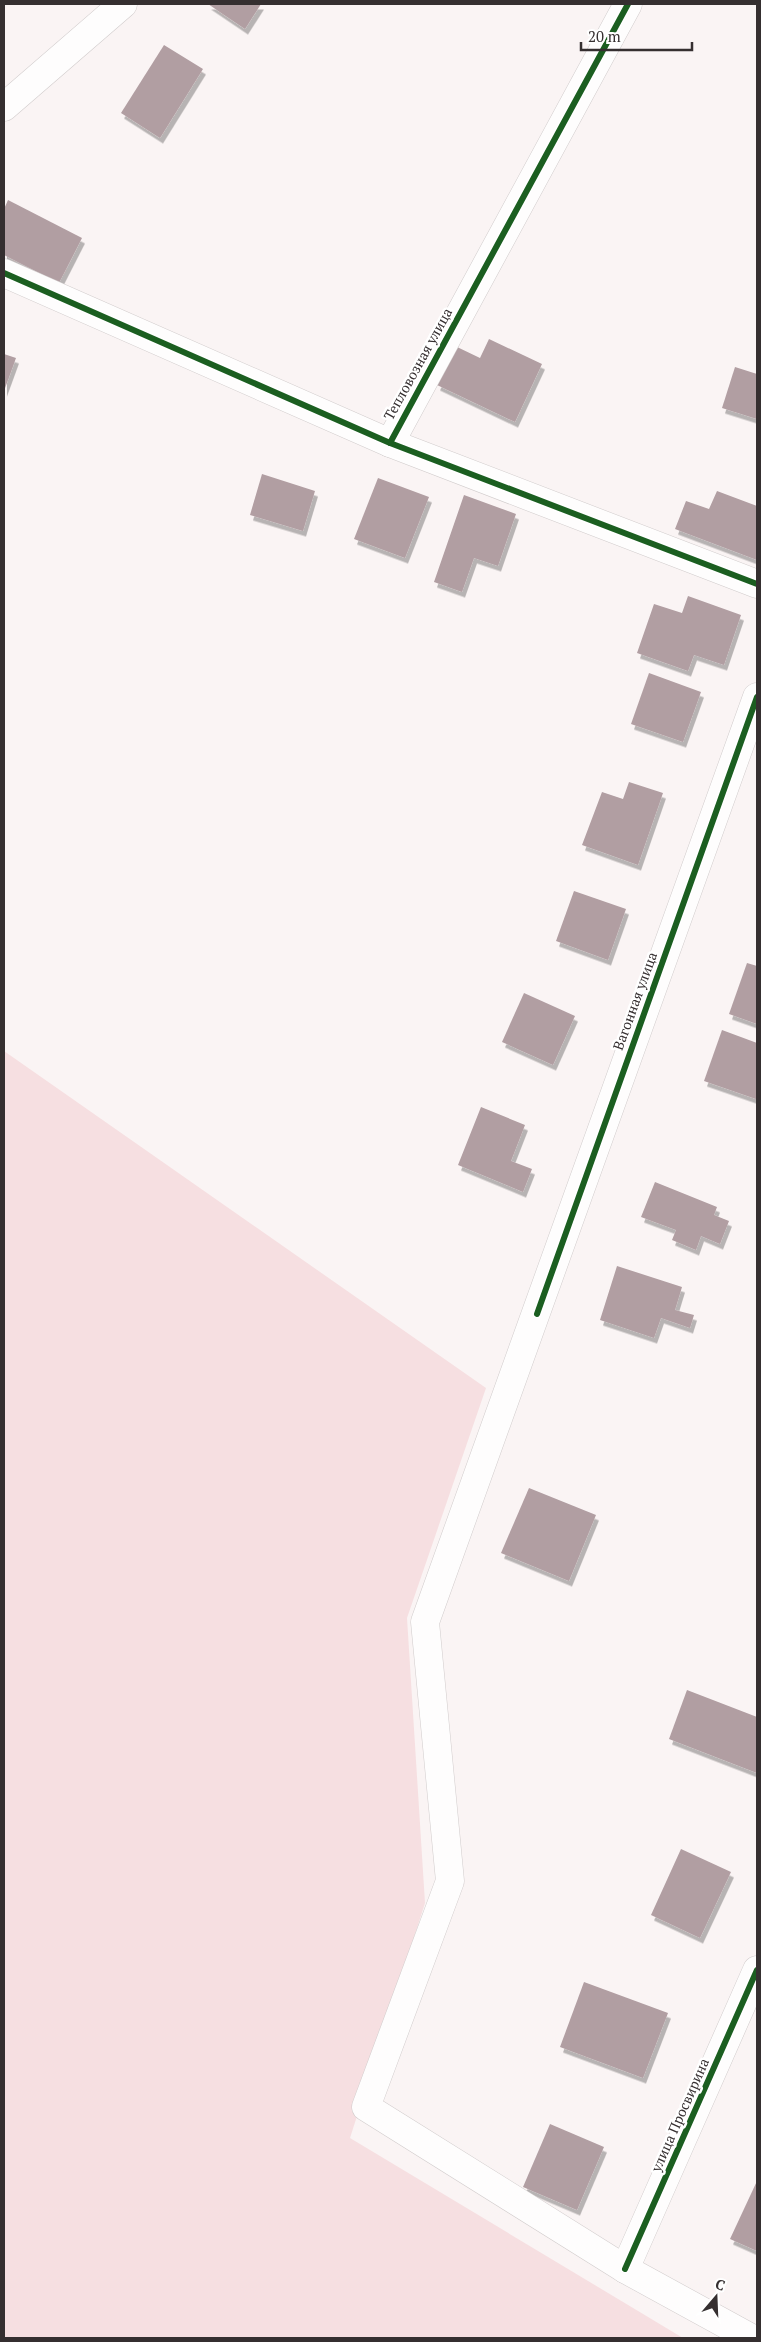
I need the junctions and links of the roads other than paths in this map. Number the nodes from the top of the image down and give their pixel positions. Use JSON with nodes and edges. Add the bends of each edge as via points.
{"nodes":[{"id":1,"x":123,"y":4,"type":"edge"},
{"id":2,"x":628,"y":4,"type":"edge"},
{"id":3,"x":4,"y":108,"type":"edge"},
{"id":4,"x":4,"y":273,"type":"edge"},
{"id":5,"x":390,"y":442,"type":"junction"},
{"id":6,"x":757,"y":584,"type":"edge"},
{"id":7,"x":757,"y":697,"type":"edge"},
{"id":8,"x":757,"y":1970,"type":"edge"},
{"id":9,"x":625,"y":2269,"type":"junction"},
{"id":10,"x":751,"y":2338,"type":"edge"}],
"edges":[{"from":1,"to":3,"type":"street"},
{"from":2,"to":5,"type":"street","name":"Тепловозная улица"},
{"from":4,"to":5,"type":"street"},
{"from":5,"to":6,"type":"street","name":"Тепловозная улица"},
{"from":7,"to":9,"type":"street","name":"Вагонная улица","via":[[424,1622],[450,1881],[366,2107]]},
{"from":8,"to":9,"type":"street","name":"улица Просвирина"},
{"from":9,"to":10,"type":"street"}]}
